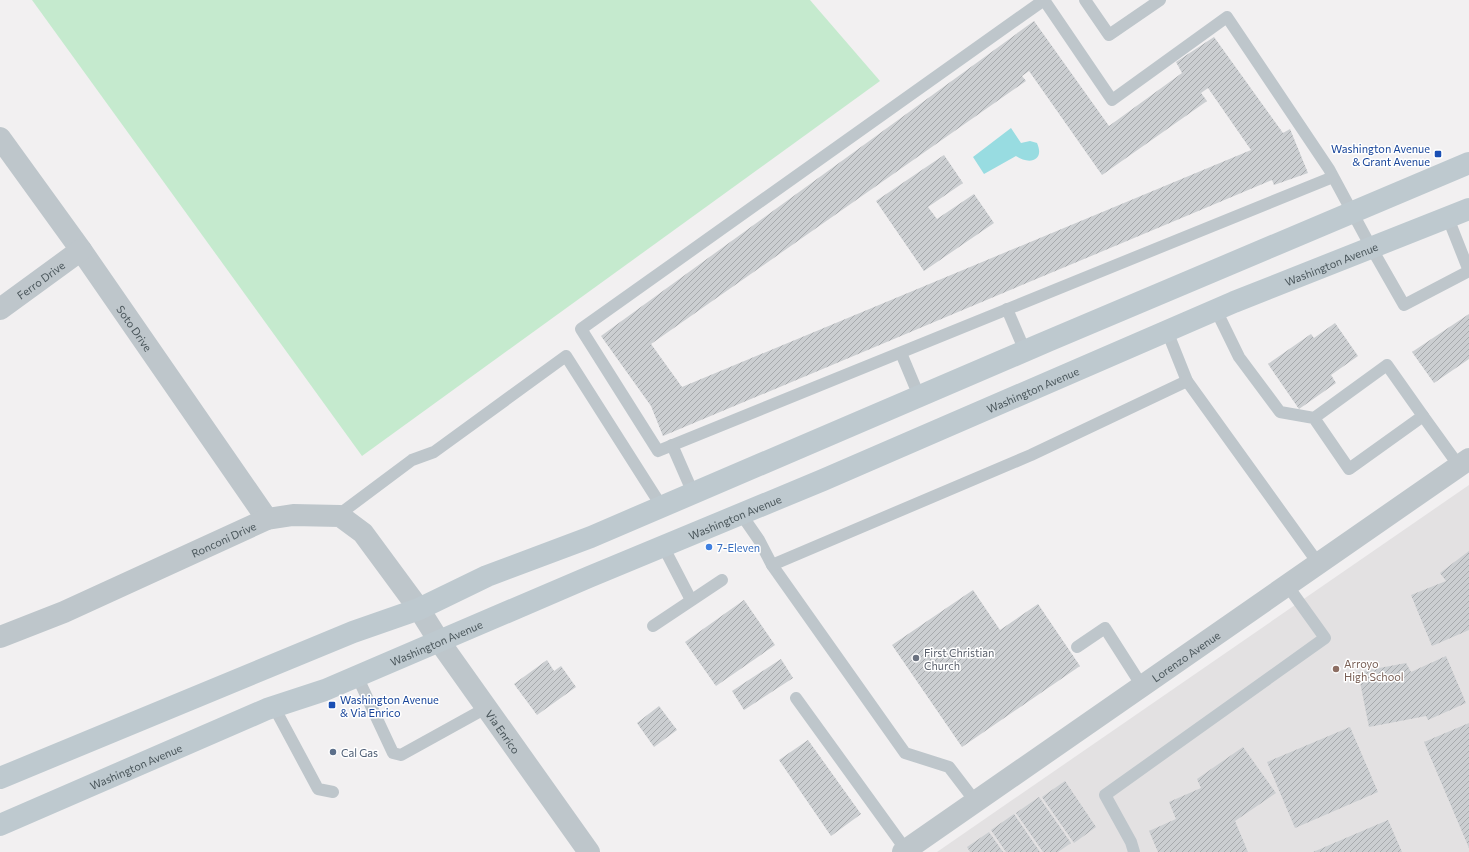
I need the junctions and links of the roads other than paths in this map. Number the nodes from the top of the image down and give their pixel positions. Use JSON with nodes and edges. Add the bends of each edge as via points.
{"nodes":[{"id":1,"x":1084,"y":0,"type":"edge"},
{"id":2,"x":1160,"y":0,"type":"edge"},
{"id":3,"x":0,"y":138,"type":"edge"},
{"id":4,"x":1469,"y":163,"type":"edge"},
{"id":5,"x":1333,"y":177,"type":"junction"},
{"id":6,"x":1469,"y":209,"type":"edge"},
{"id":7,"x":1353,"y":212,"type":"junction"},
{"id":8,"x":1448,"y":218,"type":"junction"},
{"id":9,"x":1372,"y":249,"type":"junction"},
{"id":10,"x":81,"y":250,"type":"junction"},
{"id":11,"x":0,"y":309,"type":"edge"},
{"id":12,"x":1007,"y":309,"type":"junction"},
{"id":13,"x":1216,"y":310,"type":"junction"},
{"id":14,"x":1167,"y":331,"type":"junction"},
{"id":15,"x":1025,"y":351,"type":"junction"},
{"id":16,"x":900,"y":353,"type":"junction"},
{"id":17,"x":1187,"y":381,"type":"junction"},
{"id":18,"x":919,"y":396,"type":"junction"},
{"id":19,"x":1423,"y":416,"type":"junction"},
{"id":20,"x":1314,"y":418,"type":"junction"},
{"id":21,"x":672,"y":445,"type":"junction"},
{"id":22,"x":1464,"y":462,"type":"edge"},
{"id":23,"x":693,"y":493,"type":"junction"},
{"id":24,"x":662,"y":507,"type":"junction"},
{"id":25,"x":741,"y":514,"type":"junction"},
{"id":26,"x":337,"y":516,"type":"junction"},
{"id":27,"x":267,"y":519,"type":"junction"},
{"id":28,"x":663,"y":546,"type":"junction"},
{"id":29,"x":1318,"y":563,"type":"junction"},
{"id":30,"x":772,"y":565,"type":"junction"},
{"id":31,"x":722,"y":580,"type":"dead end"},
{"id":32,"x":1287,"y":585,"type":"junction"},
{"id":33,"x":691,"y":600,"type":"junction"},
{"id":34,"x":419,"y":609,"type":"junction"},
{"id":35,"x":653,"y":626,"type":"dead end"},
{"id":36,"x":0,"y":637,"type":"edge"},
{"id":37,"x":439,"y":641,"type":"junction"},
{"id":38,"x":1077,"y":647,"type":"dead end"},
{"id":39,"x":356,"y":676,"type":"junction"},
{"id":40,"x":1142,"y":686,"type":"junction"},
{"id":41,"x":796,"y":698,"type":"dead end"},
{"id":42,"x":274,"y":707,"type":"junction"},
{"id":43,"x":486,"y":708,"type":"junction"},
{"id":44,"x":0,"y":778,"type":"edge"},
{"id":45,"x":333,"y":792,"type":"dead end"},
{"id":46,"x":975,"y":801,"type":"junction"},
{"id":47,"x":0,"y":825,"type":"edge"},
{"id":48,"x":904,"y":851,"type":"edge"},
{"id":49,"x":589,"y":852,"type":"edge"},
{"id":50,"x":1134,"y":852,"type":"edge"}],
"edges":[{"from":1,"to":2,"type":"lane","via":[[1109,35]]},
{"from":3,"to":10,"type":"street","name":"Soto Drive"},
{"from":4,"to":7,"type":"main road"},
{"from":5,"to":7,"type":"lane"},
{"from":5,"to":12,"type":"lane"},
{"from":5,"to":21,"type":"lane","via":[[1227,17],[1112,100],[1044,0],[581,329],[658,450]]},
{"from":6,"to":8,"type":"main road","name":"Washington Avenue"},
{"from":7,"to":9,"type":"lane"},
{"from":7,"to":15,"type":"main road"},
{"from":8,"to":9,"type":"main road","name":"Washington Avenue"},
{"from":8,"to":9,"type":"lane","via":[[1469,271],[1404,305]]},
{"from":9,"to":13,"type":"main road","name":"Washington Avenue"},
{"from":10,"to":11,"type":"street","name":"Ferro Drive"},
{"from":10,"to":27,"type":"street","name":"Soto Drive"},
{"from":12,"to":15,"type":"lane"},
{"from":12,"to":16,"type":"lane"},
{"from":13,"to":14,"type":"main road","name":"Washington Avenue"},
{"from":13,"to":20,"type":"lane","via":[[1239,357],[1280,412]]},
{"from":14,"to":17,"type":"lane"},
{"from":14,"to":25,"type":"main road","name":"Washington Avenue"},
{"from":15,"to":18,"type":"main road"},
{"from":16,"to":18,"type":"lane"},
{"from":16,"to":21,"type":"lane"},
{"from":17,"to":29,"type":"lane"},
{"from":17,"to":30,"type":"lane","via":[[1031,455]]},
{"from":18,"to":23,"type":"main road"},
{"from":19,"to":20,"type":"lane","via":[[1387,365]]},
{"from":19,"to":20,"type":"lane","via":[[1349,469]]},
{"from":19,"to":22,"type":"lane"},
{"from":21,"to":23,"type":"lane"},
{"from":22,"to":29,"type":"street","name":"Lorenzo Avenue"},
{"from":23,"to":24,"type":"main road"},
{"from":24,"to":26,"type":"lane","via":[[566,356],[434,452],[412,460]]},
{"from":24,"to":34,"type":"main road","via":[[592,537],[488,576]]},
{"from":25,"to":28,"type":"main road","name":"Washington Avenue"},
{"from":25,"to":30,"type":"lane"},
{"from":26,"to":27,"type":"street","name":"Ronconi Drive","via":[[293,514]]},
{"from":26,"to":34,"type":"street","name":"Ronconi Drive","via":[[363,533]]},
{"from":27,"to":36,"type":"street","name":"Ronconi Drive","via":[[64,612]]},
{"from":28,"to":33,"type":"lane"},
{"from":28,"to":37,"type":"main road","name":"Washington Avenue"},
{"from":29,"to":32,"type":"street","name":"Lorenzo Avenue"},
{"from":30,"to":46,"type":"lane","via":[[905,753],[949,767]]},
{"from":31,"to":33,"type":"lane"},
{"from":32,"to":40,"type":"street","name":"Lorenzo Avenue"},
{"from":32,"to":50,"type":"lane","via":[[1325,638],[1105,795]]},
{"from":33,"to":35,"type":"lane"},
{"from":34,"to":37,"type":"street","name":"Via Enrico"},
{"from":34,"to":44,"type":"main road","via":[[353,632]]},
{"from":37,"to":39,"type":"main road","name":"Washington Avenue"},
{"from":37,"to":43,"type":"street","name":"Via Enrico"},
{"from":38,"to":40,"type":"lane","via":[[1105,628]]},
{"from":39,"to":42,"type":"main road","name":"Washington Avenue","via":[[325,690]]},
{"from":39,"to":43,"type":"lane","via":[[392,753],[401,755]]},
{"from":40,"to":46,"type":"street","name":"Lorenzo Avenue"},
{"from":41,"to":48,"type":"lane"},
{"from":42,"to":45,"type":"lane","via":[[318,789]]},
{"from":42,"to":47,"type":"main road","name":"Washington Avenue"},
{"from":43,"to":49,"type":"street","name":"Via Enrico"},
{"from":46,"to":48,"type":"street","name":"Lorenzo Avenue"}]}
